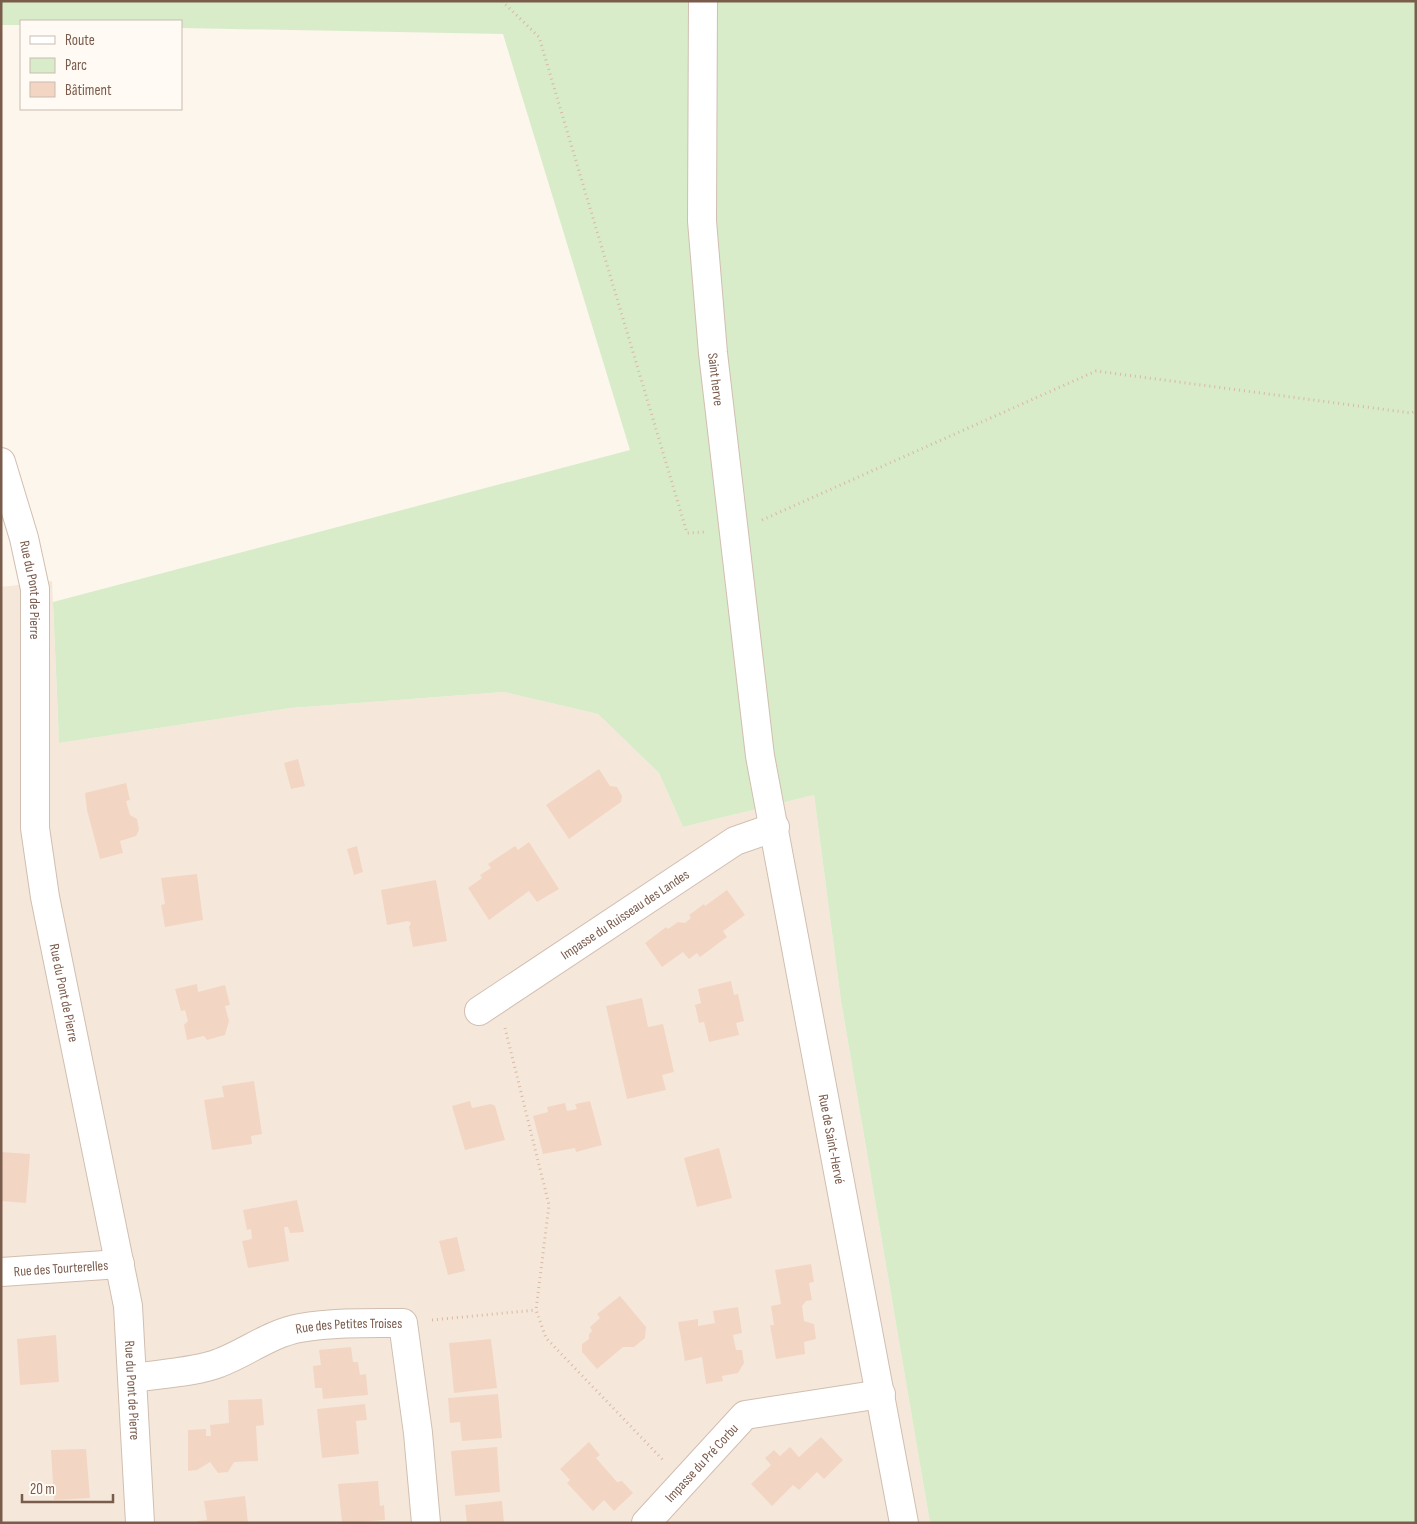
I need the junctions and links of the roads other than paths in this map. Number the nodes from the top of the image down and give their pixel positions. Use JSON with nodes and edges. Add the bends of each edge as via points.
{"nodes":[{"id":1,"x":703,"y":1,"type":"edge"},
{"id":2,"x":1,"y":462,"type":"edge"},
{"id":3,"x":760,"y":756,"type":"joint"},
{"id":4,"x":775,"y":827,"type":"junction"},
{"id":5,"x":489,"y":1004,"type":"road end"},
{"id":6,"x":120,"y":1264,"type":"junction"},
{"id":7,"x":1,"y":1272,"type":"edge"},
{"id":8,"x":133,"y":1378,"type":"junction"},
{"id":9,"x":881,"y":1394,"type":"junction"},
{"id":10,"x":140,"y":1523,"type":"edge"},
{"id":11,"x":426,"y":1523,"type":"edge"},
{"id":12,"x":646,"y":1523,"type":"edge"},
{"id":13,"x":904,"y":1523,"type":"edge"}],
"edges":[{"from":1,"to":3,"type":"street","name":"Saint herve","via":[[702,221],[713,353]]},
{"from":2,"to":6,"type":"street","name":"Rue du Pont de Pierre","via":[[24,538],[35,589],[36,828],[45,897]]},
{"from":3,"to":4,"type":"street","name":"Rue de Saint-Hervé"},
{"from":4,"to":5,"type":"street","name":"Impasse du Ruisseau des Landes","via":[[734,841]]},
{"from":4,"to":9,"type":"street","name":"Rue de Saint-Hervé"},
{"from":6,"to":7,"type":"street","name":"Rue des Tourterelles"},
{"from":6,"to":8,"type":"street","name":"Rue du Pont de Pierre","via":[[128,1306]]},
{"from":8,"to":10,"type":"street","name":"Rue du Pont de Pierre"},
{"from":8,"to":11,"type":"street","name":"Rue des Petites Troises","via":[[219,1363],[298,1328],[345,1323],[403,1323]]},
{"from":9,"to":12,"type":"street","name":"Impasse du Pré Corbu","via":[[745,1415]]},
{"from":9,"to":13,"type":"street","name":"Rue de Saint-Hervé"}]}
